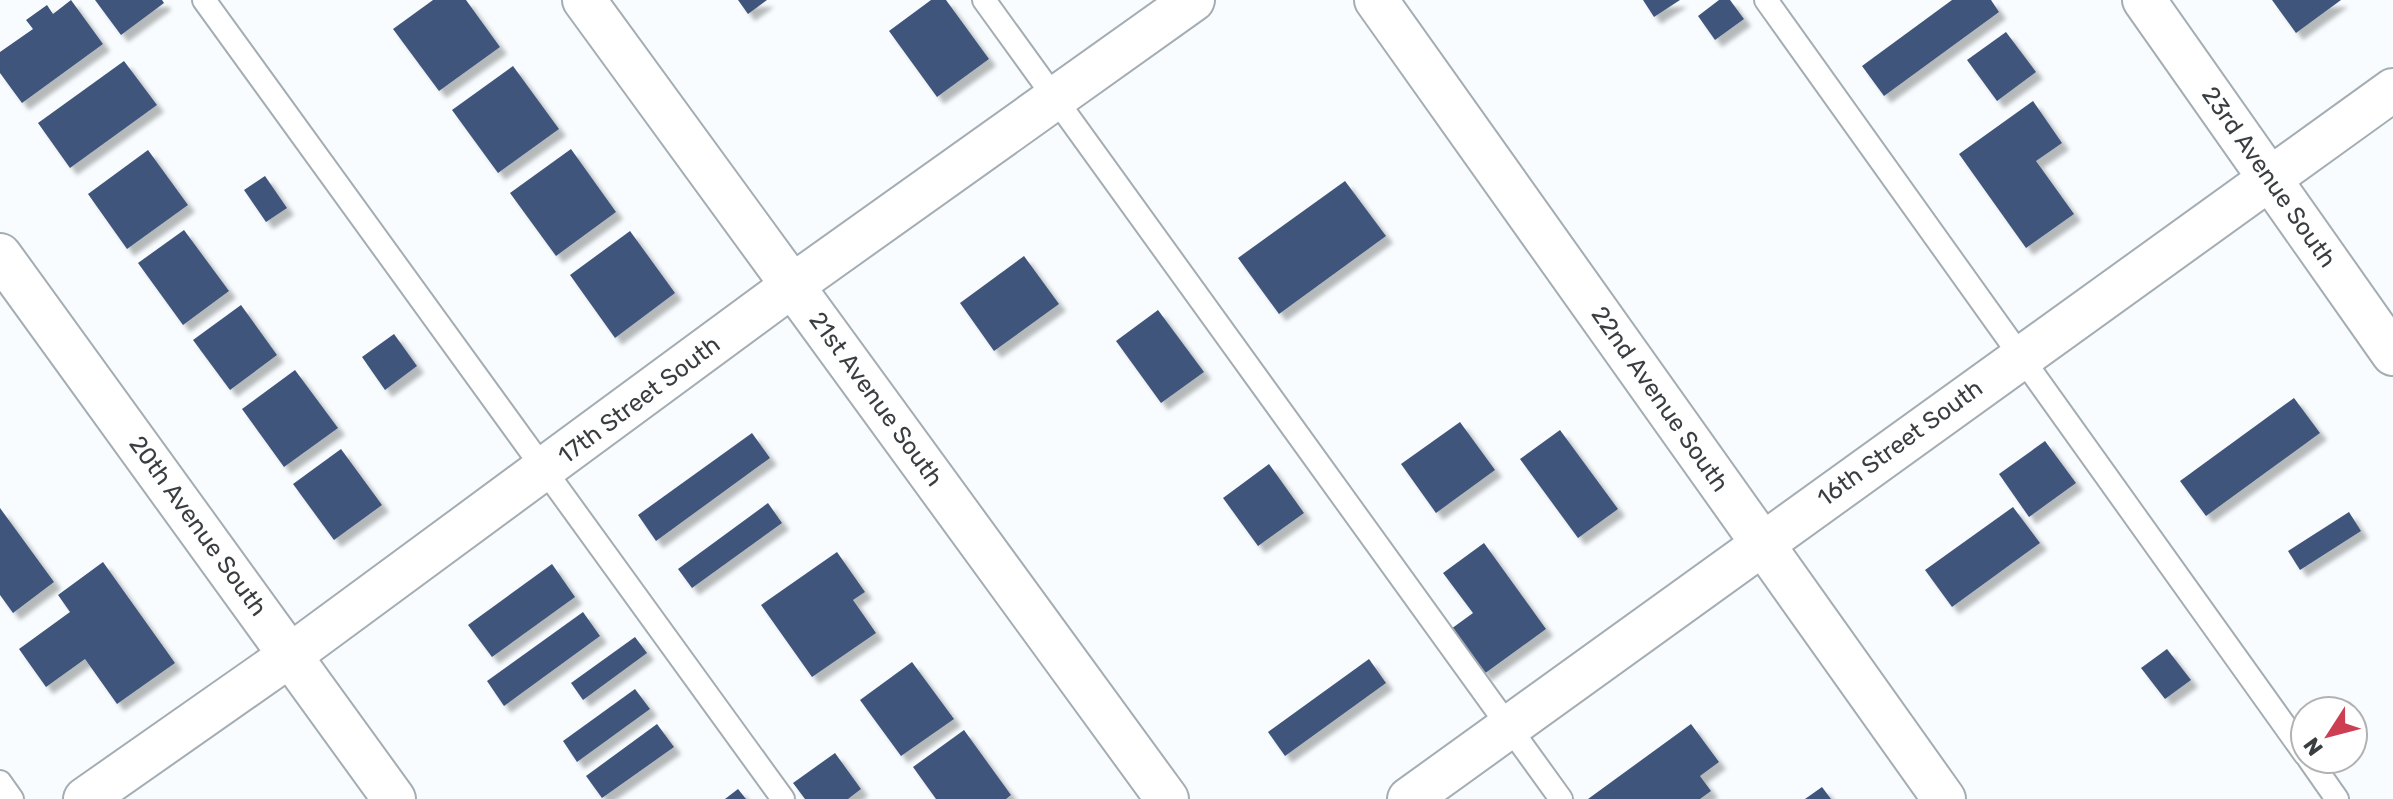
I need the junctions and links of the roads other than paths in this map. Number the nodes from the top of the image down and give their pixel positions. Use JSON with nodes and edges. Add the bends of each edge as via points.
{"nodes":[{"id":1,"x":204,"y":0,"type":"edge"},
{"id":2,"x":584,"y":0,"type":"edge"},
{"id":3,"x":984,"y":0,"type":"edge"},
{"id":4,"x":1193,"y":0,"type":"edge"},
{"id":5,"x":1376,"y":0,"type":"edge"},
{"id":6,"x":1766,"y":0,"type":"edge"},
{"id":7,"x":2144,"y":0,"type":"edge"},
{"id":8,"x":2393,"y":90,"type":"edge"},
{"id":9,"x":1054,"y":100,"type":"junction"},
{"id":10,"x":2269,"y":178,"type":"junction"},
{"id":11,"x":0,"y":255,"type":"edge"},
{"id":12,"x":793,"y":285,"type":"junction"},
{"id":13,"x":2393,"y":354,"type":"edge"},
{"id":14,"x":2022,"y":355,"type":"junction"},
{"id":15,"x":546,"y":469,"type":"junction"},
{"id":16,"x":1762,"y":543,"type":"junction"},
{"id":17,"x":292,"y":654,"type":"junction"},
{"id":18,"x":1509,"y":726,"type":"junction"},
{"id":19,"x":2289,"y":731,"type":"edge"},
{"id":20,"x":2320,"y":775,"type":"edge"},
{"id":21,"x":0,"y":782,"type":"edge"},
{"id":22,"x":12,"y":799,"type":"edge"},
{"id":23,"x":85,"y":799,"type":"edge"},
{"id":24,"x":394,"y":799,"type":"edge"},
{"id":25,"x":783,"y":799,"type":"edge"},
{"id":26,"x":1167,"y":799,"type":"edge"},
{"id":27,"x":1409,"y":799,"type":"edge"},
{"id":28,"x":1561,"y":799,"type":"edge"},
{"id":29,"x":1944,"y":799,"type":"edge"},
{"id":30,"x":2337,"y":799,"type":"edge"}],
"edges":[{"from":1,"to":15,"type":"lane"},
{"from":2,"to":12,"type":"street","name":"21st Avenue South"},
{"from":3,"to":9,"type":"lane"},
{"from":4,"to":9,"type":"street","name":"17th Street South"},
{"from":5,"to":16,"type":"street","name":"22nd Avenue South"},
{"from":6,"to":14,"type":"lane"},
{"from":7,"to":10,"type":"street","name":"23rd Avenue South"},
{"from":8,"to":10,"type":"street","name":"16th Street South"},
{"from":9,"to":12,"type":"street","name":"17th Street South"},
{"from":9,"to":18,"type":"lane"},
{"from":10,"to":13,"type":"street","name":"23rd Avenue South"},
{"from":10,"to":14,"type":"street","name":"16th Street South"},
{"from":11,"to":17,"type":"street","name":"20th Avenue South"},
{"from":12,"to":15,"type":"street","name":"17th Street South"},
{"from":12,"to":26,"type":"street","name":"21st Avenue South"},
{"from":14,"to":16,"type":"street","name":"16th Street South"},
{"from":14,"to":19,"type":"lane"},
{"from":15,"to":17,"type":"street","name":"17th Street South"},
{"from":15,"to":25,"type":"lane"},
{"from":16,"to":18,"type":"street","name":"16th Street South"},
{"from":16,"to":29,"type":"street","name":"22nd Avenue South"},
{"from":17,"to":23,"type":"street","name":"17th Street South"},
{"from":17,"to":24,"type":"street","name":"20th Avenue South"},
{"from":18,"to":27,"type":"street","name":"16th Street South"},
{"from":18,"to":28,"type":"lane"},
{"from":20,"to":30,"type":"lane"},
{"from":21,"to":22,"type":"lane"}]}
